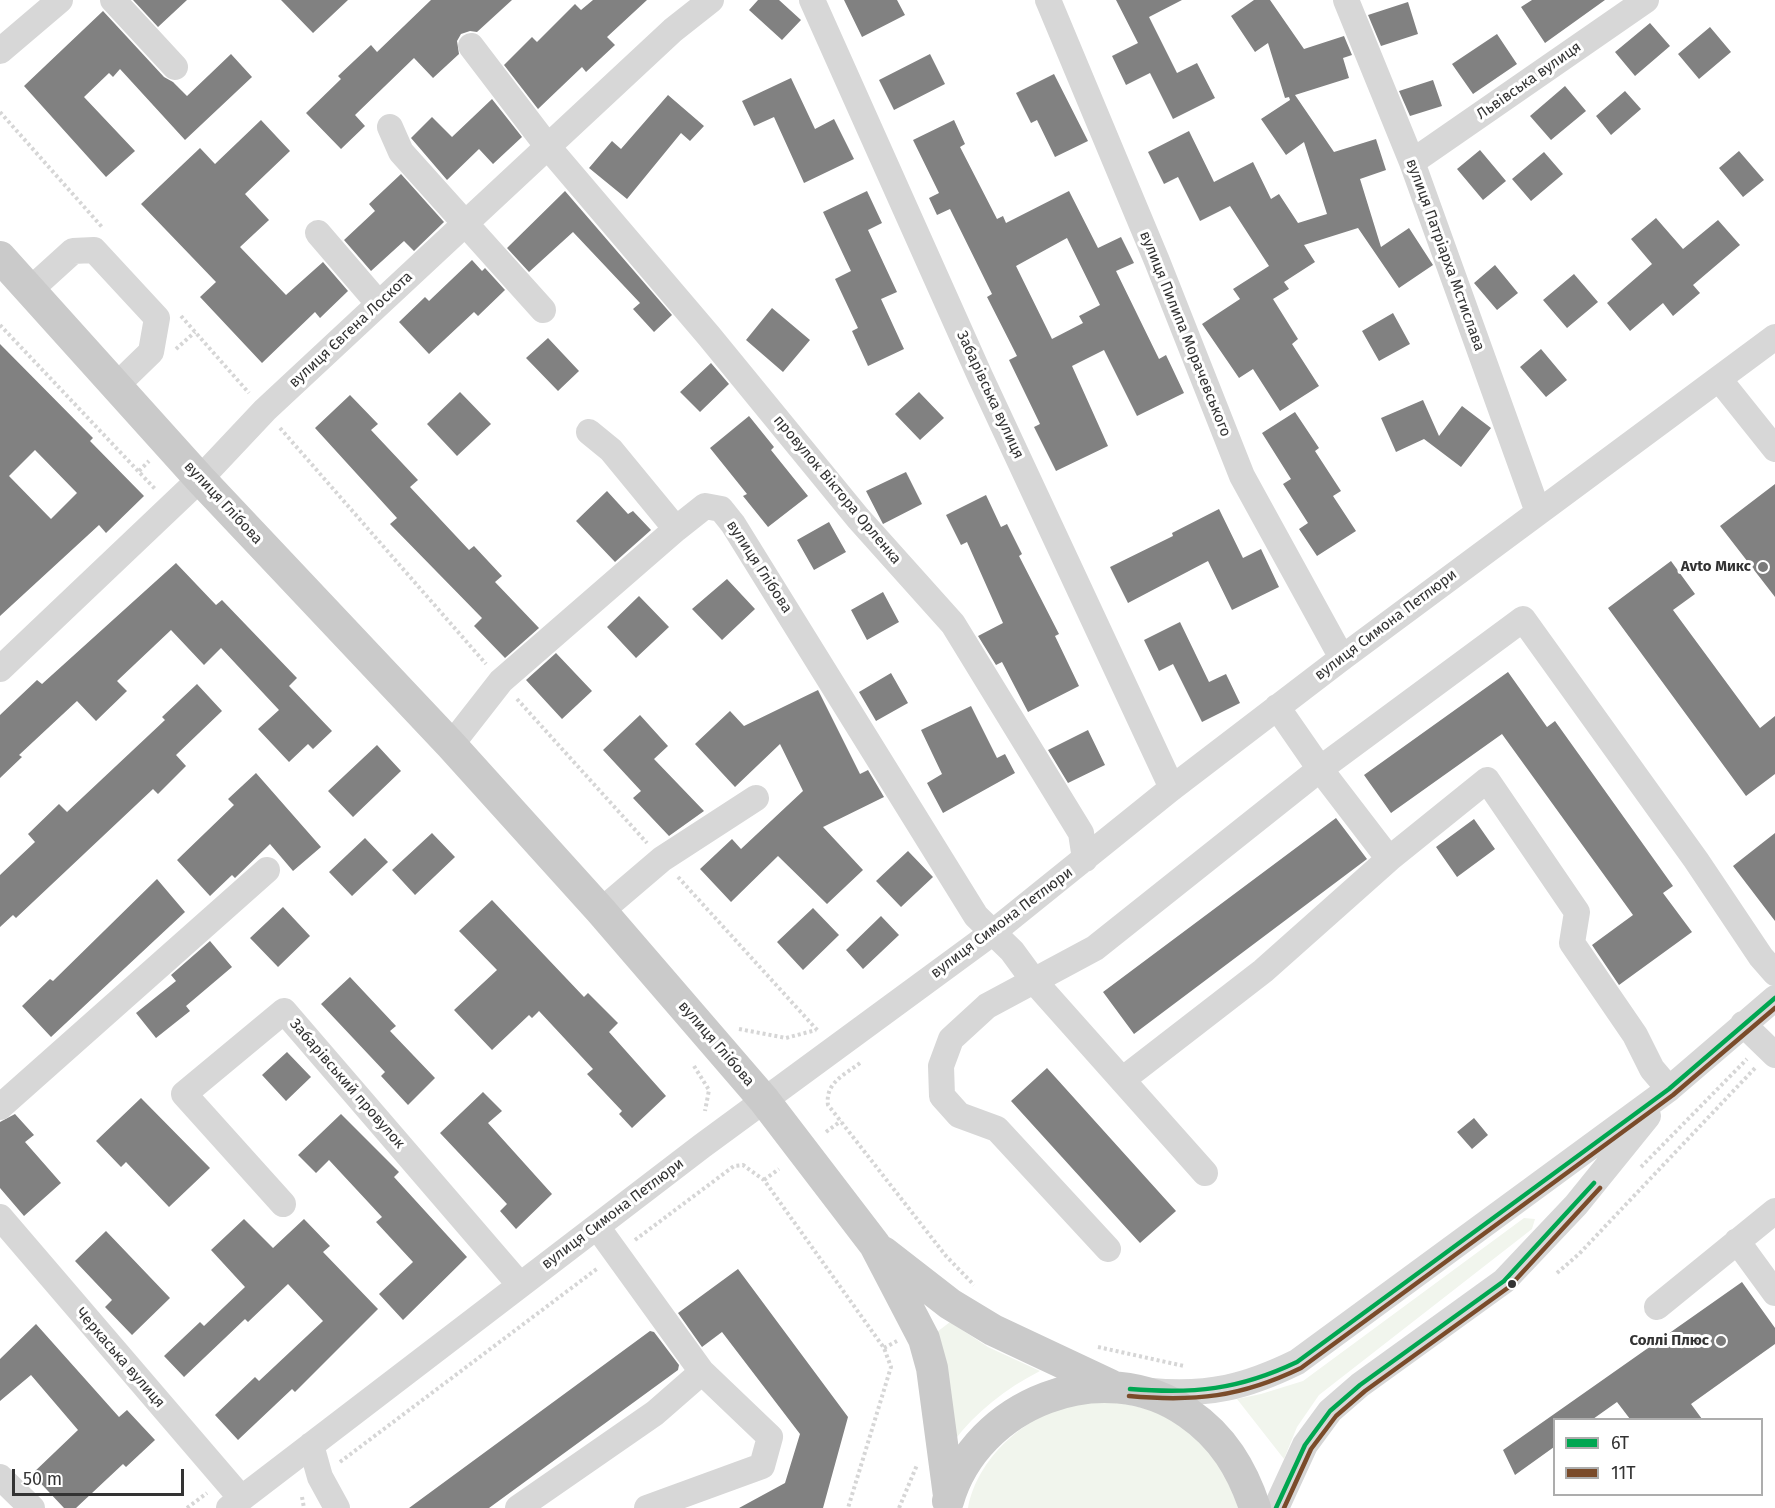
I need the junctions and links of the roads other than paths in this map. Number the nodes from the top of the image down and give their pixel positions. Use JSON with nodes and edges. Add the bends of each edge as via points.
{"nodes":[{"id":1,"x":60,"y":0,"type":"edge"},
{"id":2,"x":113,"y":0,"type":"edge"},
{"id":3,"x":812,"y":0,"type":"edge"},
{"id":4,"x":1048,"y":0,"type":"edge"},
{"id":5,"x":1346,"y":0,"type":"edge"},
{"id":6,"x":1646,"y":0,"type":"edge"},
{"id":7,"x":703,"y":2,"type":"edge"},
{"id":8,"x":471,"y":46,"type":"dead end"},
{"id":9,"x":0,"y":51,"type":"edge"},
{"id":10,"x":175,"y":66,"type":"dead end"},
{"id":11,"x":390,"y":127,"type":"dead end"},
{"id":12,"x":548,"y":147,"type":"junction"},
{"id":13,"x":1412,"y":162,"type":"junction"},
{"id":14,"x":465,"y":224,"type":"junction"},
{"id":15,"x":318,"y":233,"type":"dead end"},
{"id":16,"x":0,"y":256,"type":"edge"},
{"id":17,"x":30,"y":290,"type":"junction"},
{"id":18,"x":379,"y":304,"type":"junction"},
{"id":19,"x":543,"y":310,"type":"dead end"},
{"id":20,"x":1775,"y":337,"type":"edge"},
{"id":21,"x":1719,"y":379,"type":"junction"},
{"id":22,"x":116,"y":386,"type":"junction"},
{"id":23,"x":589,"y":432,"type":"dead end"},
{"id":24,"x":1775,"y":449,"type":"edge"},
{"id":25,"x":200,"y":479,"type":"junction"},
{"id":26,"x":1538,"y":512,"type":"junction"},
{"id":27,"x":676,"y":529,"type":"junction"},
{"id":28,"x":1342,"y":658,"type":"junction"},
{"id":29,"x":0,"y":669,"type":"edge"},
{"id":30,"x":1277,"y":707,"type":"junction"},
{"id":31,"x":451,"y":745,"type":"junction"},
{"id":32,"x":1320,"y":769,"type":"junction"},
{"id":33,"x":1172,"y":788,"type":"junction"},
{"id":34,"x":756,"y":798,"type":"dead end"},
{"id":35,"x":1085,"y":859,"type":"junction"},
{"id":36,"x":1389,"y":859,"type":"junction"},
{"id":37,"x":267,"y":870,"type":"dead end"},
{"id":38,"x":601,"y":911,"type":"junction"},
{"id":39,"x":992,"y":933,"type":"junction"},
{"id":40,"x":1775,"y":973,"type":"edge"},
{"id":41,"x":1034,"y":981,"type":"junction"},
{"id":42,"x":1775,"y":998,"type":"edge"},
{"id":43,"x":1743,"y":1023,"type":"junction"},
{"id":44,"x":1773,"y":1053,"type":"edge"},
{"id":45,"x":1122,"y":1080,"type":"junction"},
{"id":46,"x":1669,"y":1089,"type":"junction"},
{"id":47,"x":764,"y":1100,"type":"junction"},
{"id":48,"x":0,"y":1107,"type":"edge"},
{"id":49,"x":1205,"y":1173,"type":"dead end"},
{"id":50,"x":283,"y":1204,"type":"dead end"},
{"id":51,"x":1775,"y":1211,"type":"edge"},
{"id":52,"x":0,"y":1217,"type":"edge"},
{"id":53,"x":598,"y":1228,"type":"junction"},
{"id":54,"x":1737,"y":1241,"type":"junction"},
{"id":55,"x":875,"y":1245,"type":"junction"},
{"id":56,"x":1108,"y":1250,"type":"dead end"},
{"id":57,"x":520,"y":1285,"type":"junction"},
{"id":58,"x":1775,"y":1293,"type":"edge"},
{"id":59,"x":1657,"y":1307,"type":"dead end"},
{"id":60,"x":702,"y":1372,"type":"junction"},
{"id":61,"x":1122,"y":1388,"type":"junction"},
{"id":62,"x":311,"y":1444,"type":"junction"},
{"id":63,"x":0,"y":1477,"type":"edge"},
{"id":64,"x":948,"y":1502,"type":"edge"},
{"id":65,"x":235,"y":1503,"type":"edge"},
{"id":66,"x":32,"y":1508,"type":"edge"},
{"id":67,"x":338,"y":1508,"type":"edge"},
{"id":68,"x":518,"y":1508,"type":"edge"},
{"id":69,"x":647,"y":1508,"type":"edge"},
{"id":70,"x":1255,"y":1508,"type":"edge"},
{"id":71,"x":1276,"y":1508,"type":"edge"}],
"edges":[{"from":1,"to":9,"type":"street"},
{"from":2,"to":10,"type":"street"},
{"from":3,"to":33,"type":"street","name":"Забарівська вулиця","via":[[980,376]]},
{"from":4,"to":28,"type":"street","name":"вулиця Пилипа Морачевського","via":[[1242,476]]},
{"from":5,"to":13,"type":"street","name":"вулиця Патріарха Мстислава"},
{"from":6,"to":13,"type":"street","name":"Львівська вулиця"},
{"from":7,"to":12,"type":"street","name":"вулиця Євгена Лоскота"},
{"from":8,"to":12,"type":"street","name":"провулок Віктора Орленка"},
{"from":11,"to":14,"type":"street","via":[[401,152]]},
{"from":12,"to":14,"type":"street","name":"вулиця Євгена Лоскота"},
{"from":12,"to":35,"type":"street","name":"провулок Віктора Орленка","via":[[858,519],[953,624],[1082,833]]},
{"from":13,"to":26,"type":"street","name":"вулиця Патріарха Мстислава"},
{"from":14,"to":18,"type":"street","name":"вулиця Євгена Лоскота"},
{"from":14,"to":19,"type":"street"},
{"from":15,"to":18,"type":"street"},
{"from":16,"to":17,"type":"main road","name":"вулиця Глібова"},
{"from":17,"to":22,"type":"main road","name":"вулиця Глібова"},
{"from":17,"to":22,"type":"street","via":[[74,251],[94,250],[157,318],[151,352]]},
{"from":18,"to":25,"type":"street","name":"вулиця Євгена Лоскота","via":[[265,411]]},
{"from":20,"to":21,"type":"street","name":"вулиця Симона Петлюри"},
{"from":21,"to":24,"type":"street"},
{"from":21,"to":26,"type":"street","name":"вулиця Симона Петлюри"},
{"from":22,"to":25,"type":"main road","name":"вулиця Глібова"},
{"from":23,"to":27,"type":"street","via":[[611,450]]},
{"from":25,"to":29,"type":"street","name":"вулиця Євгена Лоскота"},
{"from":25,"to":31,"type":"main road","name":"вулиця Глібова"},
{"from":26,"to":28,"type":"street","name":"вулиця Симона Петлюри"},
{"from":27,"to":31,"type":"street","name":"вулиця Глібова","via":[[501,681]]},
{"from":27,"to":39,"type":"street","name":"вулиця Глібова","via":[[705,506],[721,509],[733,524],[976,916]]},
{"from":28,"to":30,"type":"street","name":"вулиця Симона Петлюри"},
{"from":30,"to":32,"type":"street"},
{"from":30,"to":33,"type":"street","name":"вулиця Симона Петлюри"},
{"from":31,"to":38,"type":"main road","name":"вулиця Глібова"},
{"from":32,"to":36,"type":"street"},
{"from":32,"to":40,"type":"street","via":[[1523,619]]},
{"from":32,"to":41,"type":"street","via":[[1095,948]]},
{"from":33,"to":35,"type":"street","name":"вулиця Симона Петлюри"},
{"from":34,"to":38,"type":"street","via":[[662,859]]},
{"from":35,"to":39,"type":"street","name":"вулиця Симона Петлюри"},
{"from":36,"to":45,"type":"street","via":[[1263,971]]},
{"from":36,"to":46,"type":"street","via":[[1487,780],[1577,912],[1572,943],[1635,1035],[1652,1069]]},
{"from":37,"to":48,"type":"street"},
{"from":38,"to":47,"type":"main road","name":"вулиця Глібова"},
{"from":39,"to":41,"type":"street","name":"вулиця Глібова","via":[[1012,951]]},
{"from":39,"to":47,"type":"street","name":"вулиця Симона Петлюри"},
{"from":41,"to":45,"type":"street","name":"вулиця Глібова"},
{"from":41,"to":56,"type":"street","via":[[987,1006],[951,1039],[941,1066],[942,1096],[959,1115],[997,1128]]},
{"from":42,"to":43,"type":"street"},
{"from":43,"to":44,"type":"street"},
{"from":43,"to":46,"type":"street"},
{"from":45,"to":49,"type":"street","name":"вулиця Глібова"},
{"from":46,"to":61,"type":"street","via":[[1297,1362],[1260,1380],[1217,1391],[1180,1394]]},
{"from":46,"to":71,"type":"street","via":[[1576,1205],[1504,1281],[1330,1411],[1305,1445]]},
{"from":47,"to":53,"type":"street","name":"вулиця Симона Петлюри"},
{"from":47,"to":55,"type":"main road","name":"вулиця Глібова"},
{"from":50,"to":57,"type":"street","name":"Забарівський провулок","via":[[184,1095],[284,1011]]},
{"from":51,"to":54,"type":"street"},
{"from":52,"to":65,"type":"street","name":"Черкаська вулиця"},
{"from":53,"to":57,"type":"street","name":"вулиця Симона Петлюри"},
{"from":53,"to":60,"type":"street"},
{"from":54,"to":58,"type":"street"},
{"from":54,"to":59,"type":"street"},
{"from":55,"to":61,"type":"main road","name":"вулиця Глібова","via":[[950,1304],[993,1330]]},
{"from":55,"to":64,"type":"main road","name":"вулиця Глібова","via":[[924,1339],[932,1368]]},
{"from":57,"to":62,"type":"street","name":"вулиця Симона Петлюри"},
{"from":60,"to":68,"type":"street","via":[[655,1413]]},
{"from":60,"to":69,"type":"street","via":[[770,1437],[762,1466]]},
{"from":61,"to":64,"type":"main road","via":[[1084,1387],[1055,1394],[1009,1416],[979,1443],[962,1468]]},
{"from":61,"to":70,"type":"main road","via":[[1160,1398],[1211,1431],[1232,1455]]},
{"from":62,"to":65,"type":"street","name":"вулиця Симона Петлюри"},
{"from":62,"to":67,"type":"street","via":[[320,1477]]},
{"from":63,"to":66,"type":"street"}]}
